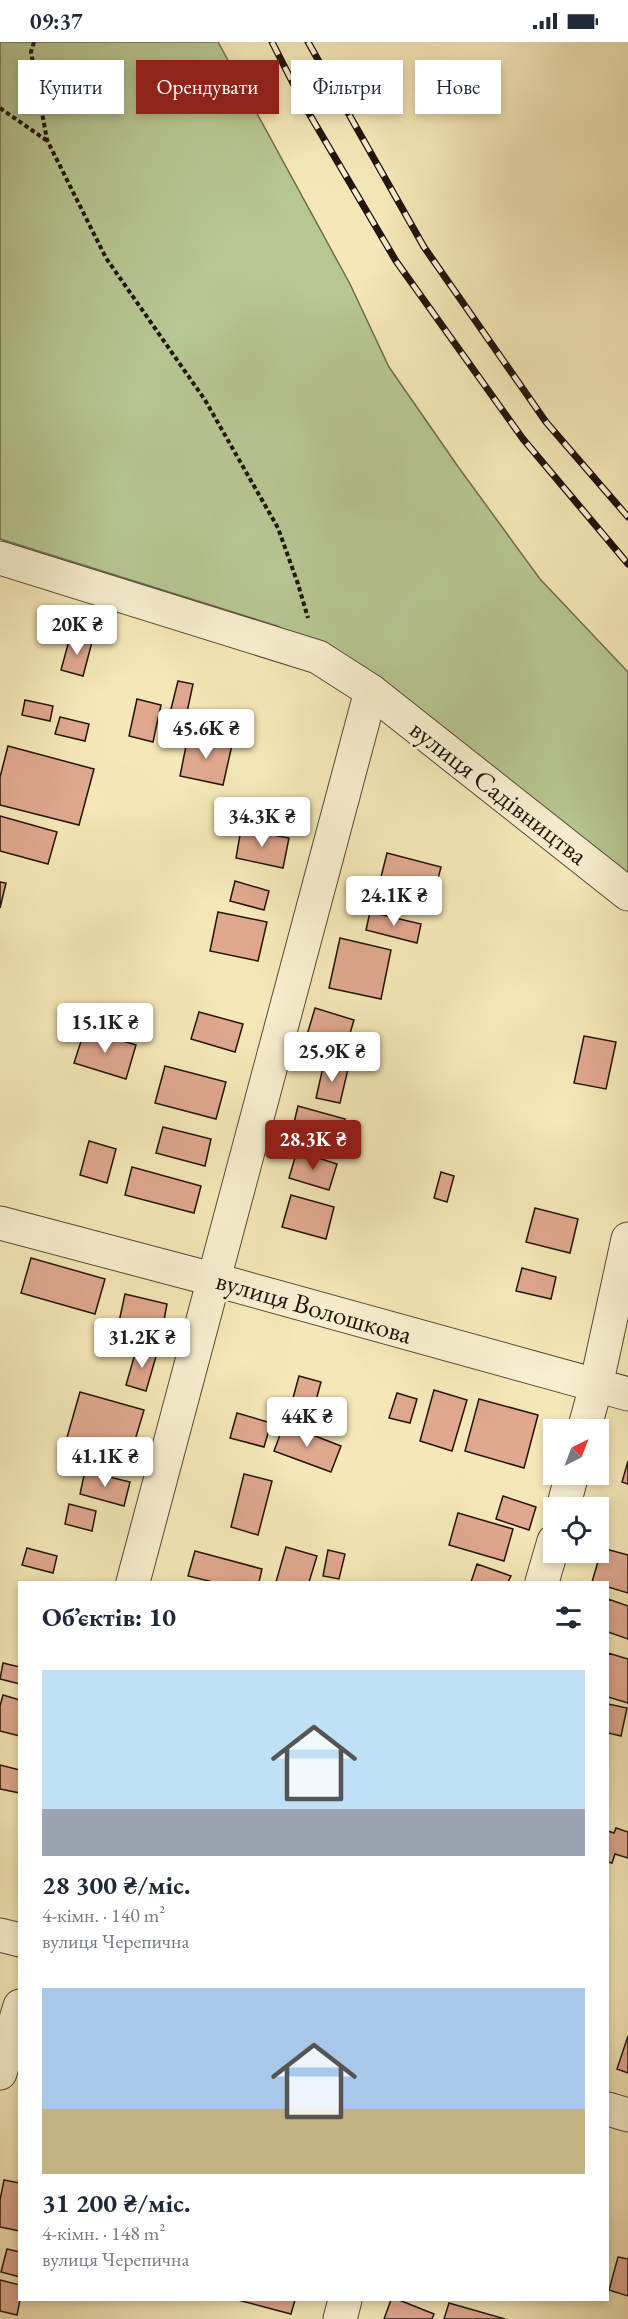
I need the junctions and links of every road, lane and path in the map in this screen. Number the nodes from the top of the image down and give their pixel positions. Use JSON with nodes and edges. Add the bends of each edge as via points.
{"nodes":[{"id":1,"x":34,"y":42,"type":"edge"},
{"id":2,"x":0,"y":108,"type":"edge"},
{"id":3,"x":47,"y":140,"type":"junction"},
{"id":4,"x":0,"y":558,"type":"edge"},
{"id":5,"x":318,"y":657,"type":"junction"},
{"id":6,"x":371,"y":691,"type":"junction"},
{"id":7,"x":628,"y":894,"type":"edge"},
{"id":8,"x":0,"y":1223,"type":"edge"},
{"id":9,"x":628,"y":1239,"type":"edge"},
{"id":10,"x":212,"y":1279,"type":"junction"},
{"id":11,"x":596,"y":1386,"type":"junction"},
{"id":12,"x":628,"y":1394,"type":"edge"},
{"id":13,"x":587,"y":1419,"type":"edge"},
{"id":14,"x":548,"y":1563,"type":"edge"},
{"id":15,"x":133,"y":1581,"type":"edge"},
{"id":16,"x":542,"y":1581,"type":"edge"},
{"id":17,"x":0,"y":1935,"type":"edge"},
{"id":18,"x":18,"y":1940,"type":"edge"},
{"id":19,"x":18,"y":2013,"type":"edge"},
{"id":20,"x":0,"y":2073,"type":"edge"},
{"id":21,"x":609,"y":2109,"type":"edge"},
{"id":22,"x":628,"y":2115,"type":"edge"},
{"id":23,"x":345,"y":2301,"type":"edge"},
{"id":24,"x":340,"y":2319,"type":"edge"}],
"edges":[{"from":1,"to":3,"type":"path","via":[[31,52]]},
{"from":2,"to":3,"type":"path"},
{"from":3,"to":5,"type":"path","via":[[106,258],[205,400],[278,528]]},
{"from":4,"to":5,"type":"street","name":"вулиця Садівництва"},
{"from":5,"to":6,"type":"street","name":"вулиця Садівництва"},
{"from":6,"to":7,"type":"street","name":"вулиця Садівництва"},
{"from":6,"to":10,"type":"street"},
{"from":8,"to":10,"type":"street","name":"вулиця Волошкова"},
{"from":9,"to":11,"type":"street"},
{"from":10,"to":11,"type":"street","name":"вулиця Волошкова"},
{"from":10,"to":15,"type":"street"},
{"from":11,"to":12,"type":"street","name":"вулиця Волошкова"},
{"from":11,"to":13,"type":"street"},
{"from":14,"to":16,"type":"street"},
{"from":17,"to":18,"type":"street"},
{"from":19,"to":20,"type":"street"},
{"from":21,"to":22,"type":"street"},
{"from":23,"to":24,"type":"street"}]}
